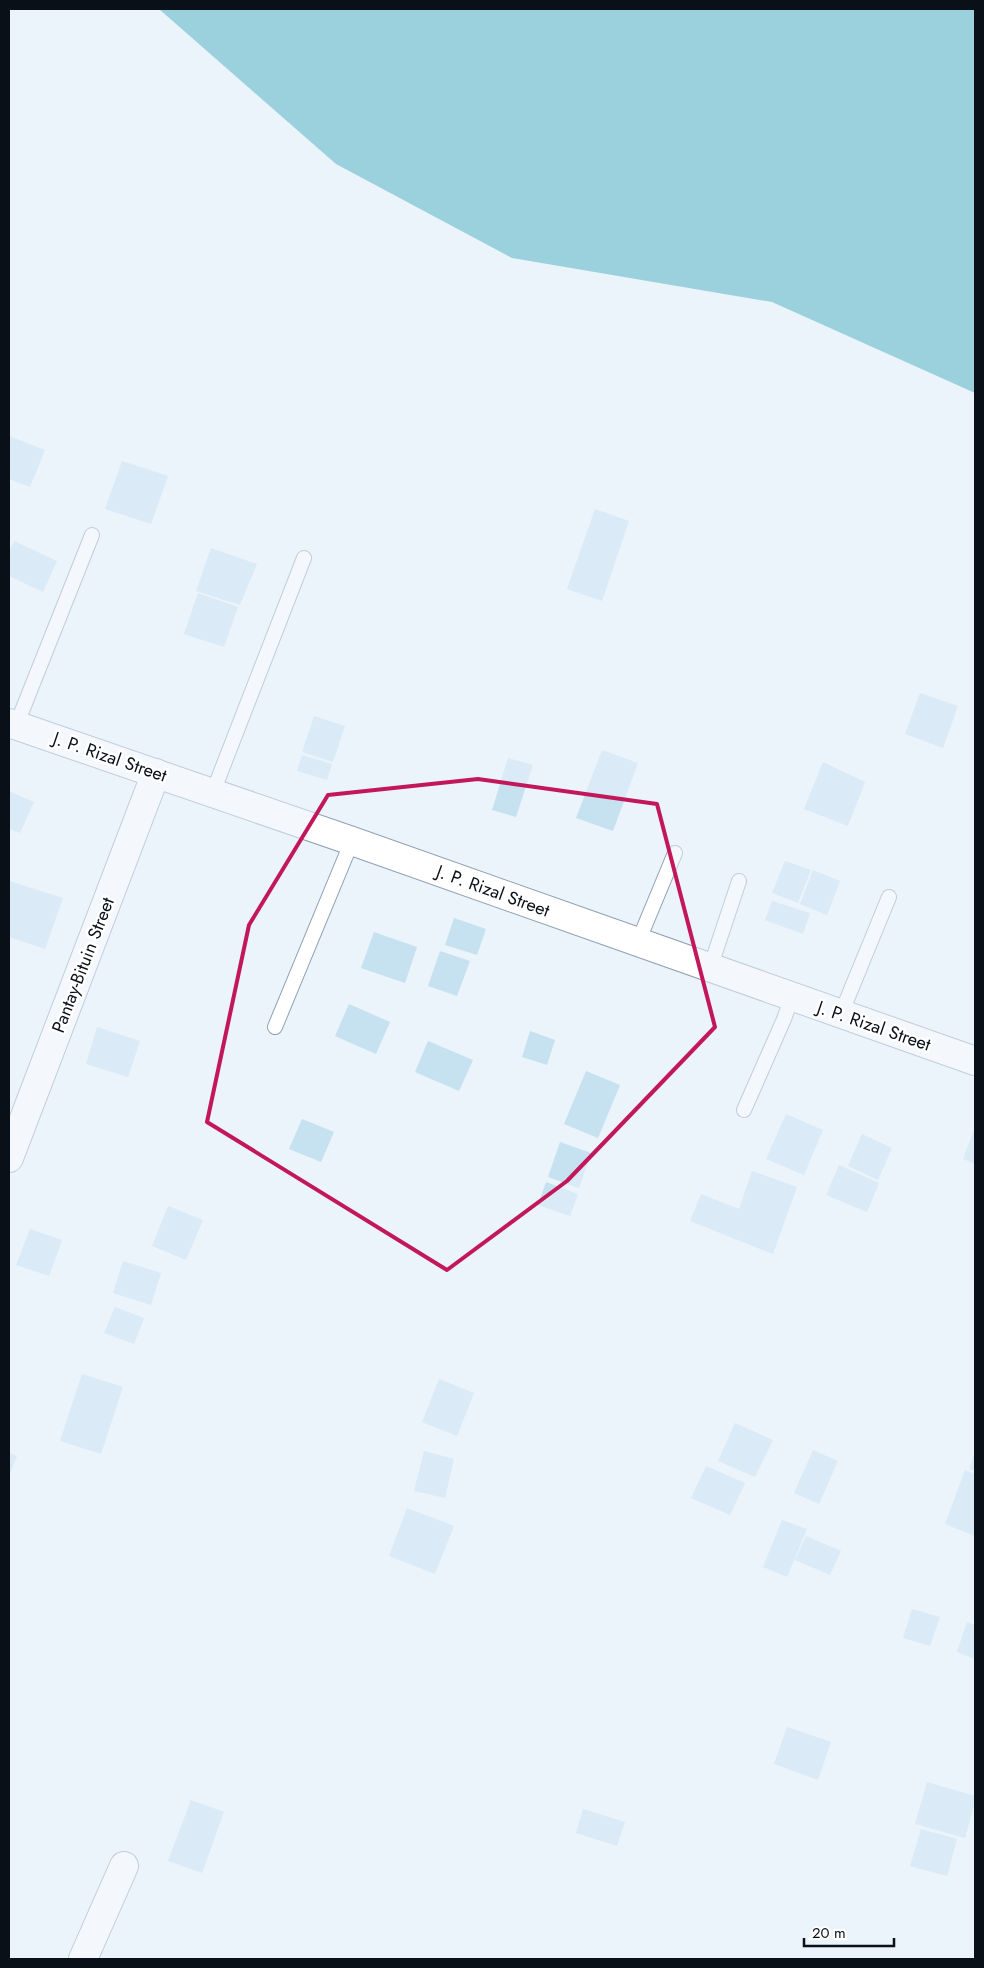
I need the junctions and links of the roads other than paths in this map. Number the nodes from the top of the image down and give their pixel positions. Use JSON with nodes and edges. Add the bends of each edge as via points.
{"nodes":[{"id":1,"x":92,"y":535,"type":"dead end"},
{"id":2,"x":304,"y":558,"type":"dead end"},
{"id":3,"x":12,"y":724,"type":"edge"},
{"id":4,"x":156,"y":773,"type":"junction"},
{"id":5,"x":213,"y":792,"type":"junction"},
{"id":6,"x":352,"y":841,"type":"junction"},
{"id":7,"x":675,"y":853,"type":"dead end"},
{"id":8,"x":739,"y":882,"type":"dead end"},
{"id":9,"x":889,"y":897,"type":"dead end"},
{"id":10,"x":638,"y":942,"type":"junction"},
{"id":11,"x":710,"y":968,"type":"junction"},
{"id":12,"x":792,"y":997,"type":"junction"},
{"id":13,"x":841,"y":1014,"type":"junction"},
{"id":14,"x":275,"y":1027,"type":"dead end"},
{"id":15,"x":973,"y":1054,"type":"edge"},
{"id":16,"x":744,"y":1110,"type":"dead end"},
{"id":17,"x":9,"y":1158,"type":"edge"},
{"id":18,"x":124,"y":1866,"type":"dead end"},
{"id":19,"x":83,"y":1959,"type":"edge"}],
"edges":[{"from":1,"to":3,"type":"lane"},
{"from":2,"to":5,"type":"lane"},
{"from":3,"to":4,"type":"main road","name":"J. P. Rizal Street"},
{"from":4,"to":5,"type":"main road","name":"J. P. Rizal Street"},
{"from":4,"to":17,"type":"main road","name":"Pantay-Bituin Street"},
{"from":5,"to":6,"type":"main road","name":"J. P. Rizal Street"},
{"from":6,"to":10,"type":"main road","name":"J. P. Rizal Street"},
{"from":6,"to":14,"type":"lane"},
{"from":7,"to":10,"type":"lane"},
{"from":8,"to":11,"type":"lane"},
{"from":9,"to":13,"type":"lane"},
{"from":10,"to":11,"type":"main road","name":"J. P. Rizal Street"},
{"from":11,"to":12,"type":"main road","name":"J. P. Rizal Street"},
{"from":12,"to":13,"type":"main road","name":"J. P. Rizal Street"},
{"from":12,"to":16,"type":"lane"},
{"from":13,"to":15,"type":"main road","name":"J. P. Rizal Street"},
{"from":18,"to":19,"type":"main road"}]}
